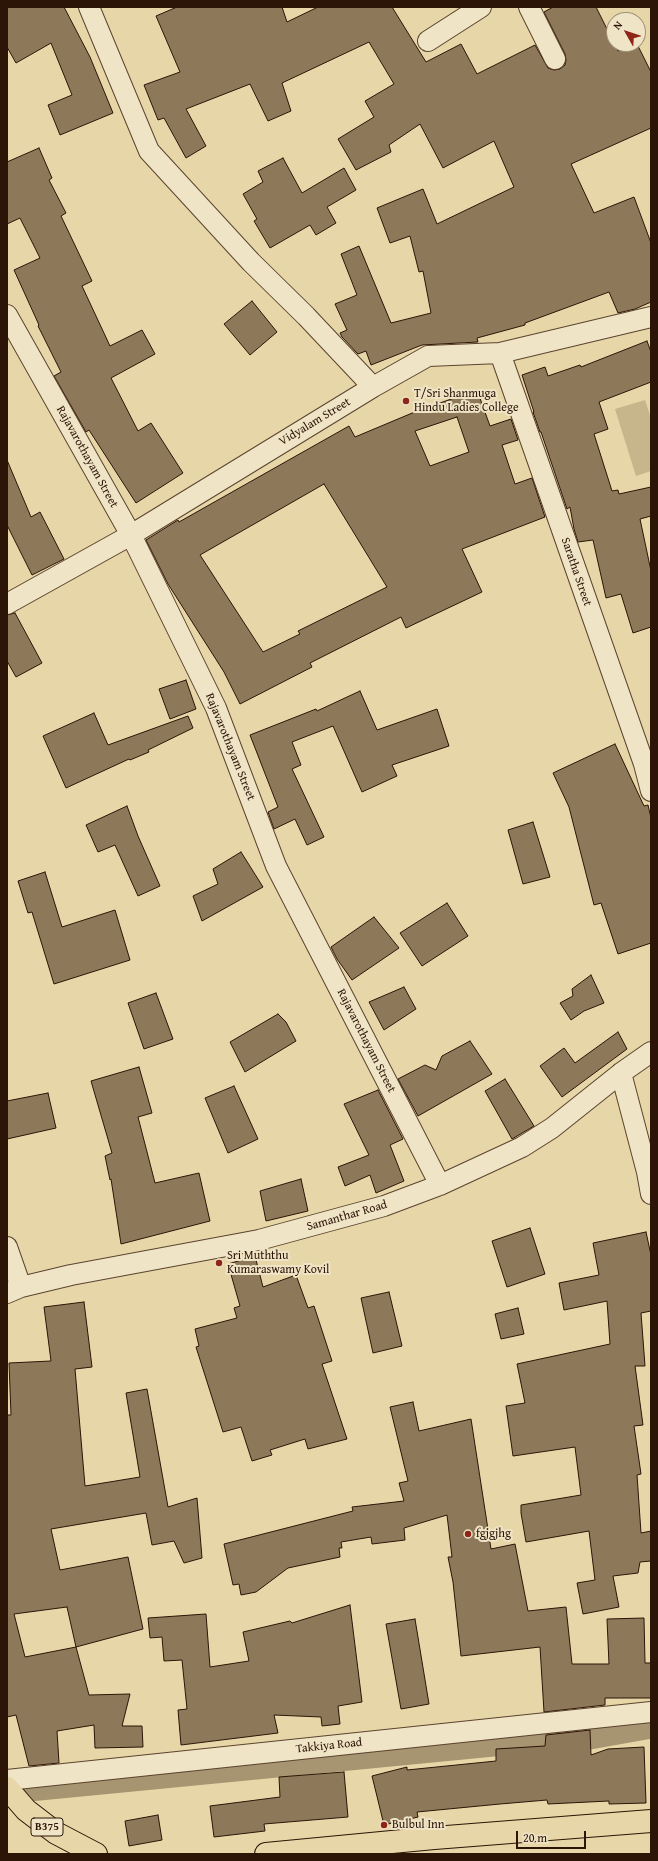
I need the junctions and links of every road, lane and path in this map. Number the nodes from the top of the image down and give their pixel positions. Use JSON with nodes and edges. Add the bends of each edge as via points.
{"nodes":[{"id":1,"x":481,"y":7,"type":"edge"},
{"id":2,"x":529,"y":7,"type":"edge"},
{"id":3,"x":93,"y":8,"type":"edge"},
{"id":4,"x":428,"y":41,"type":"dead end"},
{"id":5,"x":555,"y":59,"type":"dead end"},
{"id":6,"x":7,"y":315,"type":"edge"},
{"id":7,"x":651,"y":317,"type":"edge"},
{"id":8,"x":500,"y":353,"type":"junction"},
{"id":9,"x":373,"y":387,"type":"junction"},
{"id":10,"x":131,"y":536,"type":"junction"},
{"id":11,"x":7,"y":604,"type":"edge"},
{"id":12,"x":647,"y":763,"type":"edge"},
{"id":13,"x":651,"y":791,"type":"edge"},
{"id":14,"x":651,"y":1052,"type":"edge"},
{"id":15,"x":620,"y":1074,"type":"junction"},
{"id":16,"x":440,"y":1185,"type":"junction"},
{"id":17,"x":651,"y":1194,"type":"edge"},
{"id":18,"x":7,"y":1247,"type":"edge"},
{"id":19,"x":14,"y":1290,"type":"edge"},
{"id":20,"x":651,"y":1712,"type":"edge"},
{"id":21,"x":7,"y":1780,"type":"edge"},
{"id":22,"x":7,"y":1788,"type":"edge"},
{"id":23,"x":651,"y":1821,"type":"edge"},
{"id":24,"x":96,"y":1854,"type":"edge"},
{"id":25,"x":266,"y":1854,"type":"edge"}],
"edges":[{"from":1,"to":4,"type":"street"},
{"from":2,"to":5,"type":"street"},
{"from":3,"to":9,"type":"street","via":[[149,151],[251,262]]},
{"from":6,"to":10,"type":"street","name":"Rajavarothayam Street"},
{"from":7,"to":8,"type":"street","name":"Vidyalam Street"},
{"from":8,"to":9,"type":"street","name":"Vidyalam Street","via":[[428,356]]},
{"from":8,"to":12,"type":"street","name":"Saratha Street"},
{"from":9,"to":10,"type":"street","name":"Vidyalam Street"},
{"from":10,"to":11,"type":"street","name":"Vidyalam Street"},
{"from":10,"to":16,"type":"street","name":"Rajavarothayam Street","via":[[216,708],[276,866]]},
{"from":12,"to":13,"type":"street","name":"Saratha Street"},
{"from":14,"to":15,"type":"street","name":"Samanthar Road"},
{"from":15,"to":16,"type":"street","name":"Samanthar Road","via":[[552,1128],[522,1147]]},
{"from":15,"to":17,"type":"street"},
{"from":16,"to":19,"type":"street","name":"Samanthar Road","via":[[384,1206],[259,1240],[71,1275]]},
{"from":18,"to":19,"type":"street"},
{"from":20,"to":21,"type":"street","name":"Takkiya Road"},
{"from":22,"to":24,"type":"main road","number":"B375","via":[[26,1810],[56,1833]]},
{"from":23,"to":25,"type":"main road"}]}
